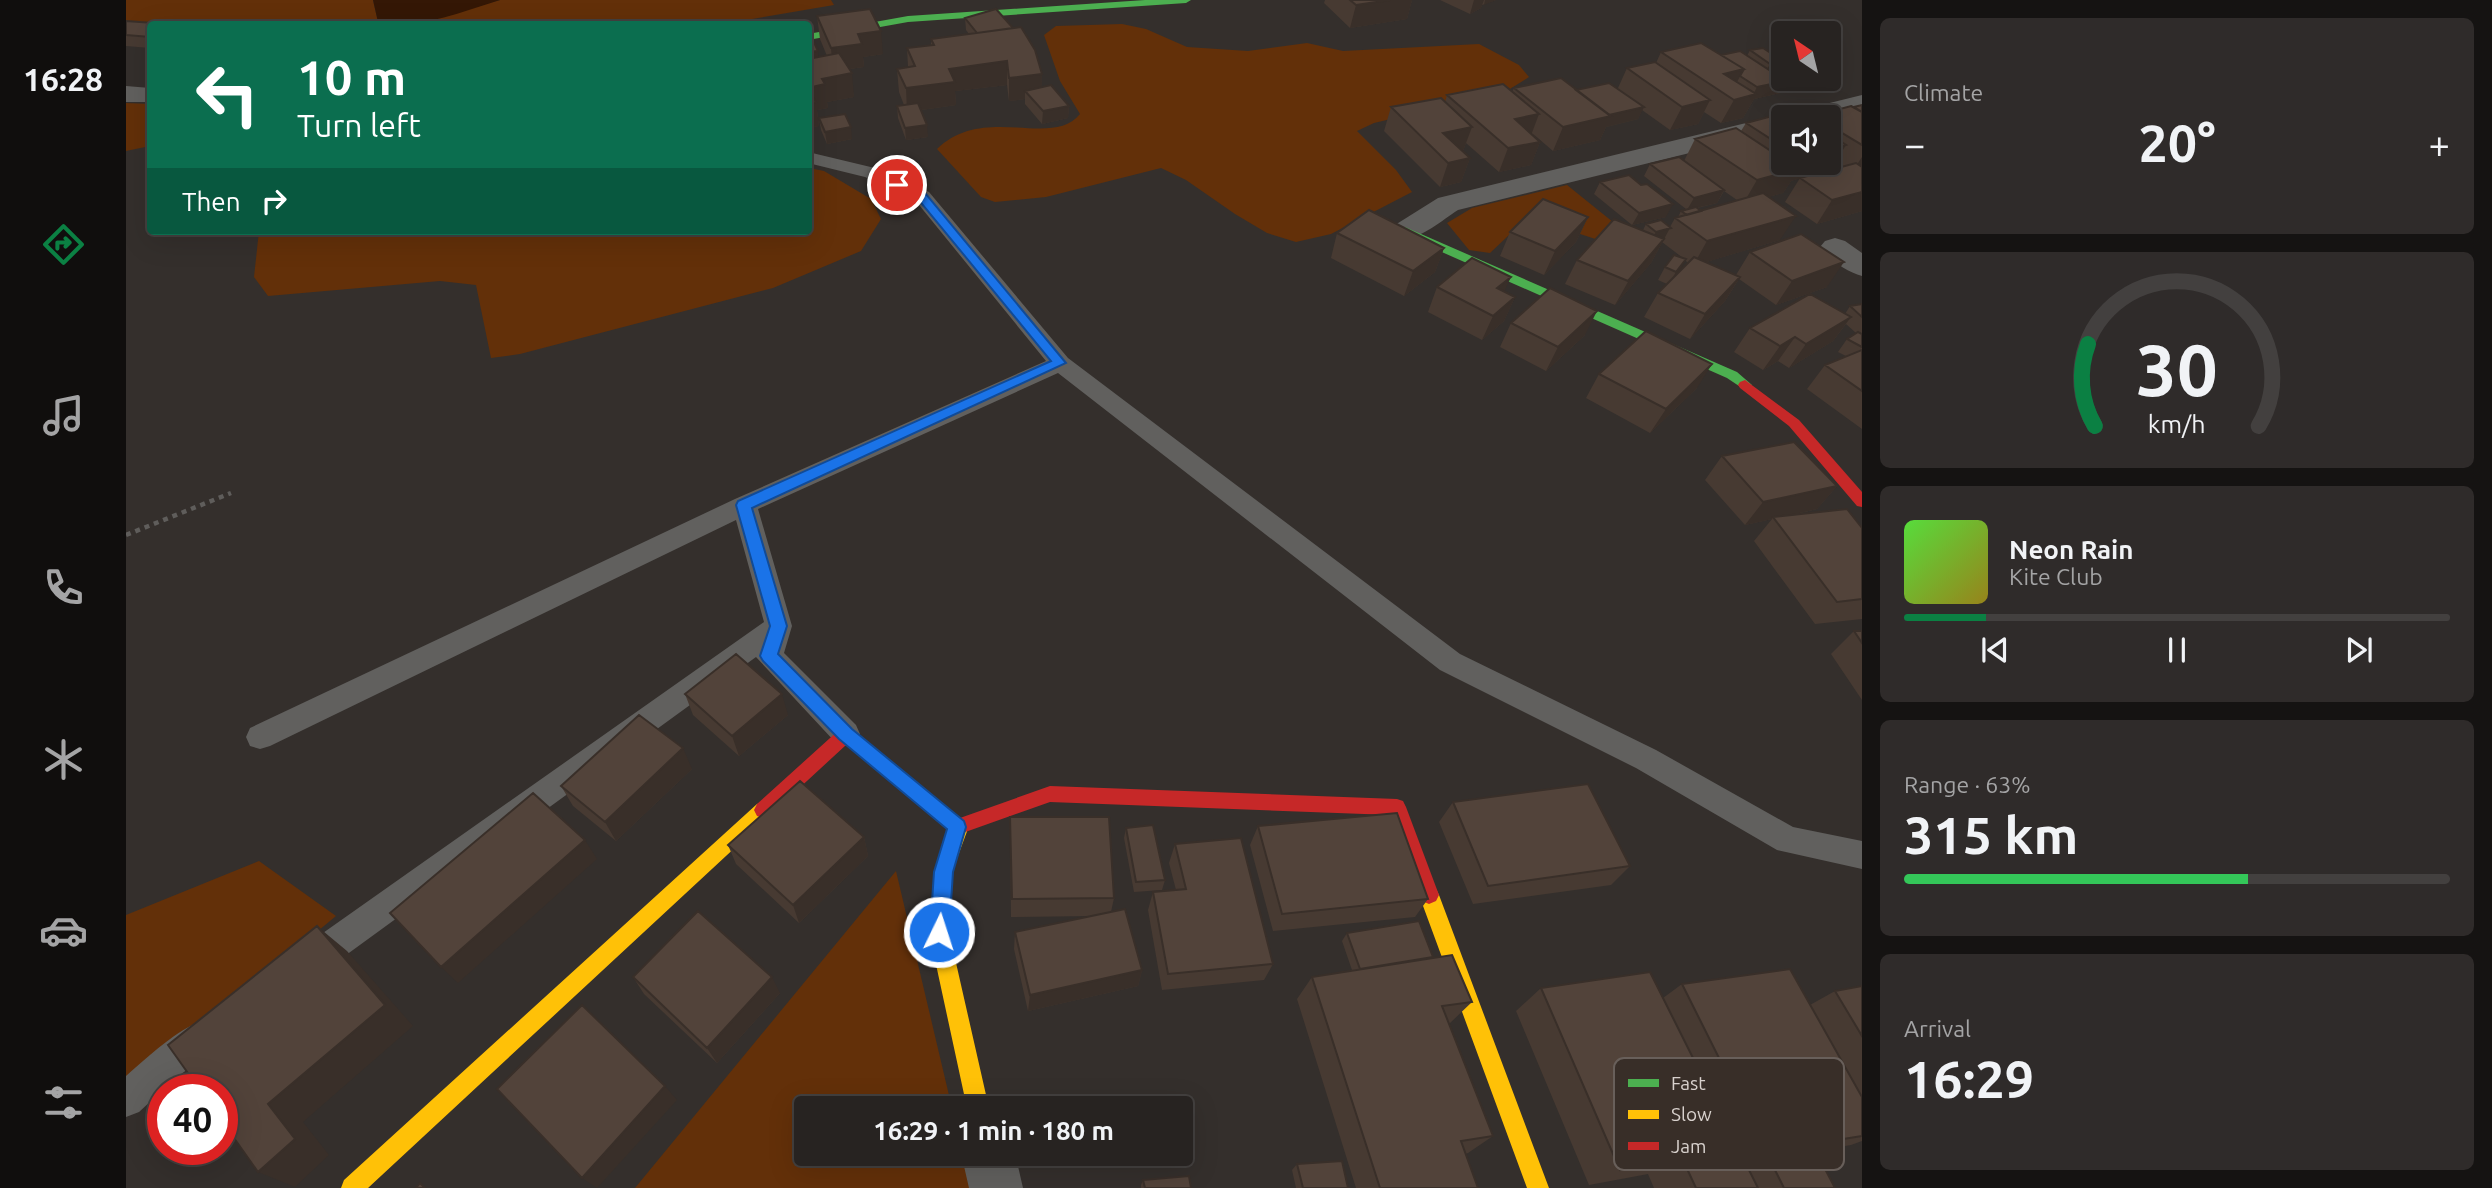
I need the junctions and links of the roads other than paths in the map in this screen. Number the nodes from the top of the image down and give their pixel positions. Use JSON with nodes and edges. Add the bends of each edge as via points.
{"nodes":[{"id":1,"x":1186,"y":0,"type":"edge"},
{"id":2,"x":812,"y":36,"type":"edge"},
{"id":3,"x":126,"y":94,"type":"edge"},
{"id":4,"x":147,"y":95,"type":"edge"},
{"id":5,"x":1862,"y":103,"type":"edge"},
{"id":6,"x":1841,"y":108,"type":"edge"},
{"id":7,"x":1771,"y":125,"type":"edge"},
{"id":8,"x":812,"y":158,"type":"edge"},
{"id":9,"x":1405,"y":231,"type":"joint"},
{"id":10,"x":1835,"y":247,"type":"dead end"},
{"id":11,"x":1862,"y":267,"type":"edge"},
{"id":12,"x":1060,"y":363,"type":"junction"},
{"id":13,"x":1862,"y":502,"type":"edge"},
{"id":14,"x":744,"y":505,"type":"junction"},
{"id":15,"x":779,"y":626,"type":"junction"},
{"id":16,"x":846,"y":734,"type":"junction"},
{"id":17,"x":260,"y":737,"type":"dead end"},
{"id":18,"x":957,"y":827,"type":"junction"},
{"id":19,"x":1862,"y":855,"type":"edge"},
{"id":20,"x":290,"y":976,"type":"edge"},
{"id":21,"x":233,"y":1017,"type":"edge"},
{"id":22,"x":975,"y":1096,"type":"edge"},
{"id":23,"x":126,"y":1099,"type":"edge"},
{"id":24,"x":991,"y":1166,"type":"edge"},
{"id":25,"x":352,"y":1188,"type":"edge"},
{"id":26,"x":996,"y":1188,"type":"edge"},
{"id":27,"x":1538,"y":1188,"type":"edge"}],
"edges":[{"from":1,"to":2,"type":"street","via":[[908,19]]},
{"from":3,"to":4,"type":"street"},
{"from":5,"to":6,"type":"street"},
{"from":7,"to":9,"type":"street","via":[[1448,204]]},
{"from":8,"to":12,"type":"lane","via":[[872,173],[922,196]]},
{"from":9,"to":13,"type":"street","via":[[1732,375],[1794,423]]},
{"from":10,"to":11,"type":"street"},
{"from":12,"to":14,"type":"lane"},
{"from":12,"to":19,"type":"lane","via":[[1450,662],[1646,759],[1788,840]]},
{"from":14,"to":15,"type":"lane"},
{"from":14,"to":17,"type":"lane"},
{"from":15,"to":16,"type":"lane","via":[[769,656]]},
{"from":15,"to":20,"type":"lane"},
{"from":16,"to":18,"type":"street"},
{"from":16,"to":25,"type":"street"},
{"from":18,"to":22,"type":"street","via":[[943,872],[939,932]]},
{"from":18,"to":27,"type":"street","via":[[1051,794],[1397,807]]},
{"from":21,"to":23,"type":"lane"},
{"from":24,"to":26,"type":"street"}]}
